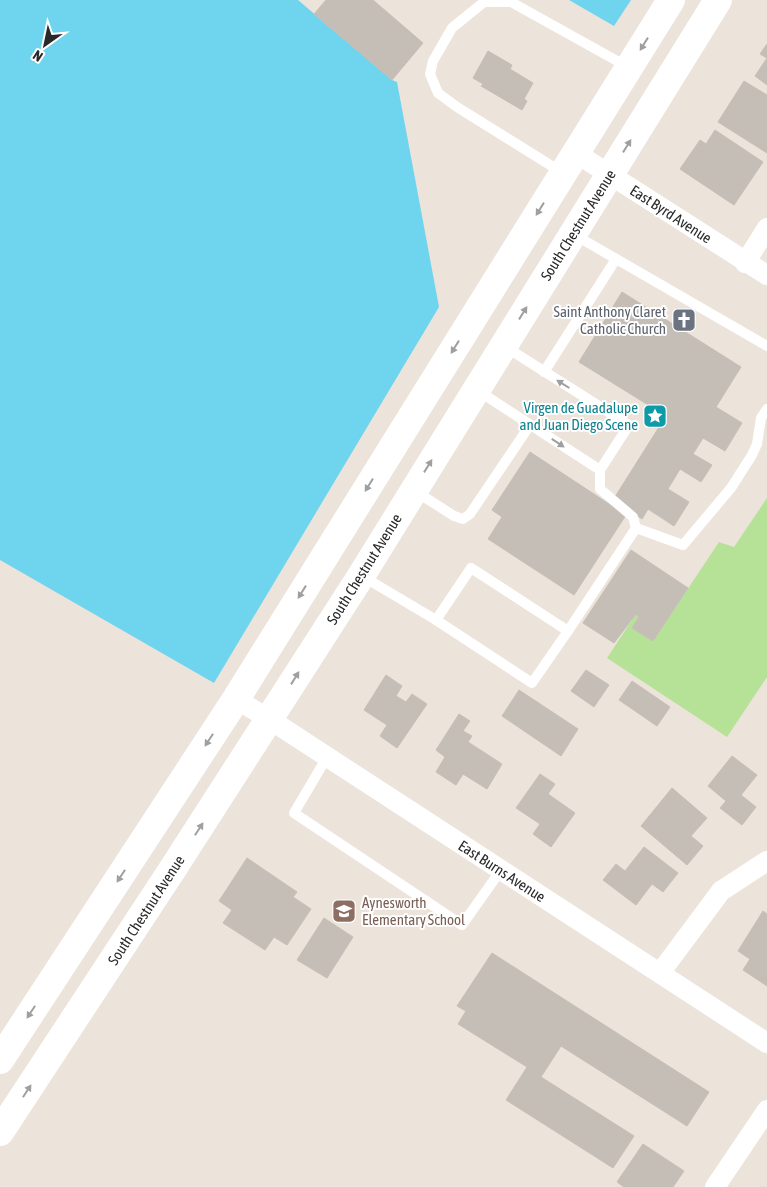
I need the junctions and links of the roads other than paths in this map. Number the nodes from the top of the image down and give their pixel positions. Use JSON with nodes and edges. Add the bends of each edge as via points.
{"nodes":[{"id":1,"x":671,"y":0,"type":"edge"},
{"id":2,"x":718,"y":0,"type":"edge"},
{"id":3,"x":629,"y":67,"type":"junction"},
{"id":4,"x":569,"y":163,"type":"junction"},
{"id":5,"x":609,"y":174,"type":"junction"},
{"id":6,"x":767,"y":228,"type":"edge"},
{"id":7,"x":573,"y":233,"type":"junction"},
{"id":8,"x":616,"y":259,"type":"junction"},
{"id":9,"x":745,"y":263,"type":"junction"},
{"id":10,"x":767,"y":275,"type":"edge"},
{"id":11,"x":503,"y":346,"type":"junction"},
{"id":12,"x":767,"y":346,"type":"edge"},
{"id":13,"x":544,"y":372,"type":"junction"},
{"id":14,"x":476,"y":389,"type":"junction"},
{"id":15,"x":767,"y":409,"type":"edge"},
{"id":16,"x":530,"y":424,"type":"junction"},
{"id":17,"x":600,"y":470,"type":"junction"},
{"id":18,"x":413,"y":490,"type":"junction"},
{"id":19,"x":636,"y":528,"type":"junction"},
{"id":20,"x":360,"y":576,"type":"junction"},
{"id":21,"x":436,"y":620,"type":"junction"},
{"id":22,"x":568,"y":631,"type":"junction"},
{"id":23,"x":236,"y":699,"type":"junction"},
{"id":24,"x":269,"y":719,"type":"junction"},
{"id":25,"x":327,"y":757,"type":"junction"},
{"id":26,"x":767,"y":861,"type":"edge"},
{"id":27,"x":501,"y":870,"type":"junction"},
{"id":28,"x":660,"y":973,"type":"junction"},
{"id":29,"x":767,"y":1043,"type":"edge"},
{"id":30,"x":0,"y":1060,"type":"edge"},
{"id":31,"x":767,"y":1110,"type":"edge"},
{"id":32,"x":0,"y":1132,"type":"edge"},
{"id":33,"x":715,"y":1187,"type":"edge"}],
"edges":[{"from":1,"to":3,"type":"main road","one_way":true},
{"from":5,"to":2,"type":"main road","name":"South Chestnut Avenue","one_way":true},
{"from":3,"to":4,"type":"main road"},
{"from":3,"to":4,"type":"lane","via":[[511,2],[484,2],[452,28],[433,61],[430,74],[438,93],[457,107]]},
{"from":4,"to":5,"type":"street","name":"East Byrd Avenue"},
{"from":4,"to":23,"type":"main road","one_way":true},
{"from":5,"to":7,"type":"main road","name":"South Chestnut Avenue"},
{"from":5,"to":9,"type":"street","name":"East Byrd Avenue"},
{"from":6,"to":9,"type":"street"},
{"from":7,"to":8,"type":"lane"},
{"from":11,"to":7,"type":"main road","name":"South Chestnut Avenue","one_way":true},
{"from":8,"to":12,"type":"lane"},
{"from":8,"to":13,"type":"lane"},
{"from":9,"to":10,"type":"street","name":"East Byrd Avenue"},
{"from":11,"to":13,"type":"lane"},
{"from":11,"to":14,"type":"main road","name":"South Chestnut Avenue"},
{"from":17,"to":13,"type":"lane","one_way":true,"via":[[629,425]]},
{"from":14,"to":16,"type":"lane"},
{"from":18,"to":14,"type":"main road","name":"South Chestnut Avenue","one_way":true},
{"from":15,"to":19,"type":"lane","via":[[761,418],[752,456],[731,488],[683,545]]},
{"from":16,"to":17,"type":"lane","one_way":true},
{"from":16,"to":18,"type":"lane","via":[[470,514],[463,518],[454,516]]},
{"from":17,"to":19,"type":"lane","via":[[600,489],[633,517]]},
{"from":18,"to":20,"type":"main road","name":"South Chestnut Avenue"},
{"from":19,"to":22,"type":"lane"},
{"from":20,"to":21,"type":"lane"},
{"from":24,"to":20,"type":"main road","name":"South Chestnut Avenue","one_way":true},
{"from":21,"to":22,"type":"lane","via":[[532,683]]},
{"from":21,"to":22,"type":"lane","via":[[471,568]]},
{"from":23,"to":24,"type":"street","name":"East Burns Avenue"},
{"from":23,"to":30,"type":"main road","one_way":true},
{"from":24,"to":25,"type":"street","name":"East Burns Avenue"},
{"from":32,"to":24,"type":"main road","name":"South Chestnut Avenue","one_way":true},
{"from":25,"to":27,"type":"street","name":"East Burns Avenue"},
{"from":25,"to":27,"type":"lane","via":[[294,814],[462,925]]},
{"from":26,"to":28,"type":"street","via":[[722,891]]},
{"from":27,"to":28,"type":"street","name":"East Burns Avenue"},
{"from":28,"to":29,"type":"street","name":"East Burns Avenue"},
{"from":31,"to":33,"type":"street"}]}
